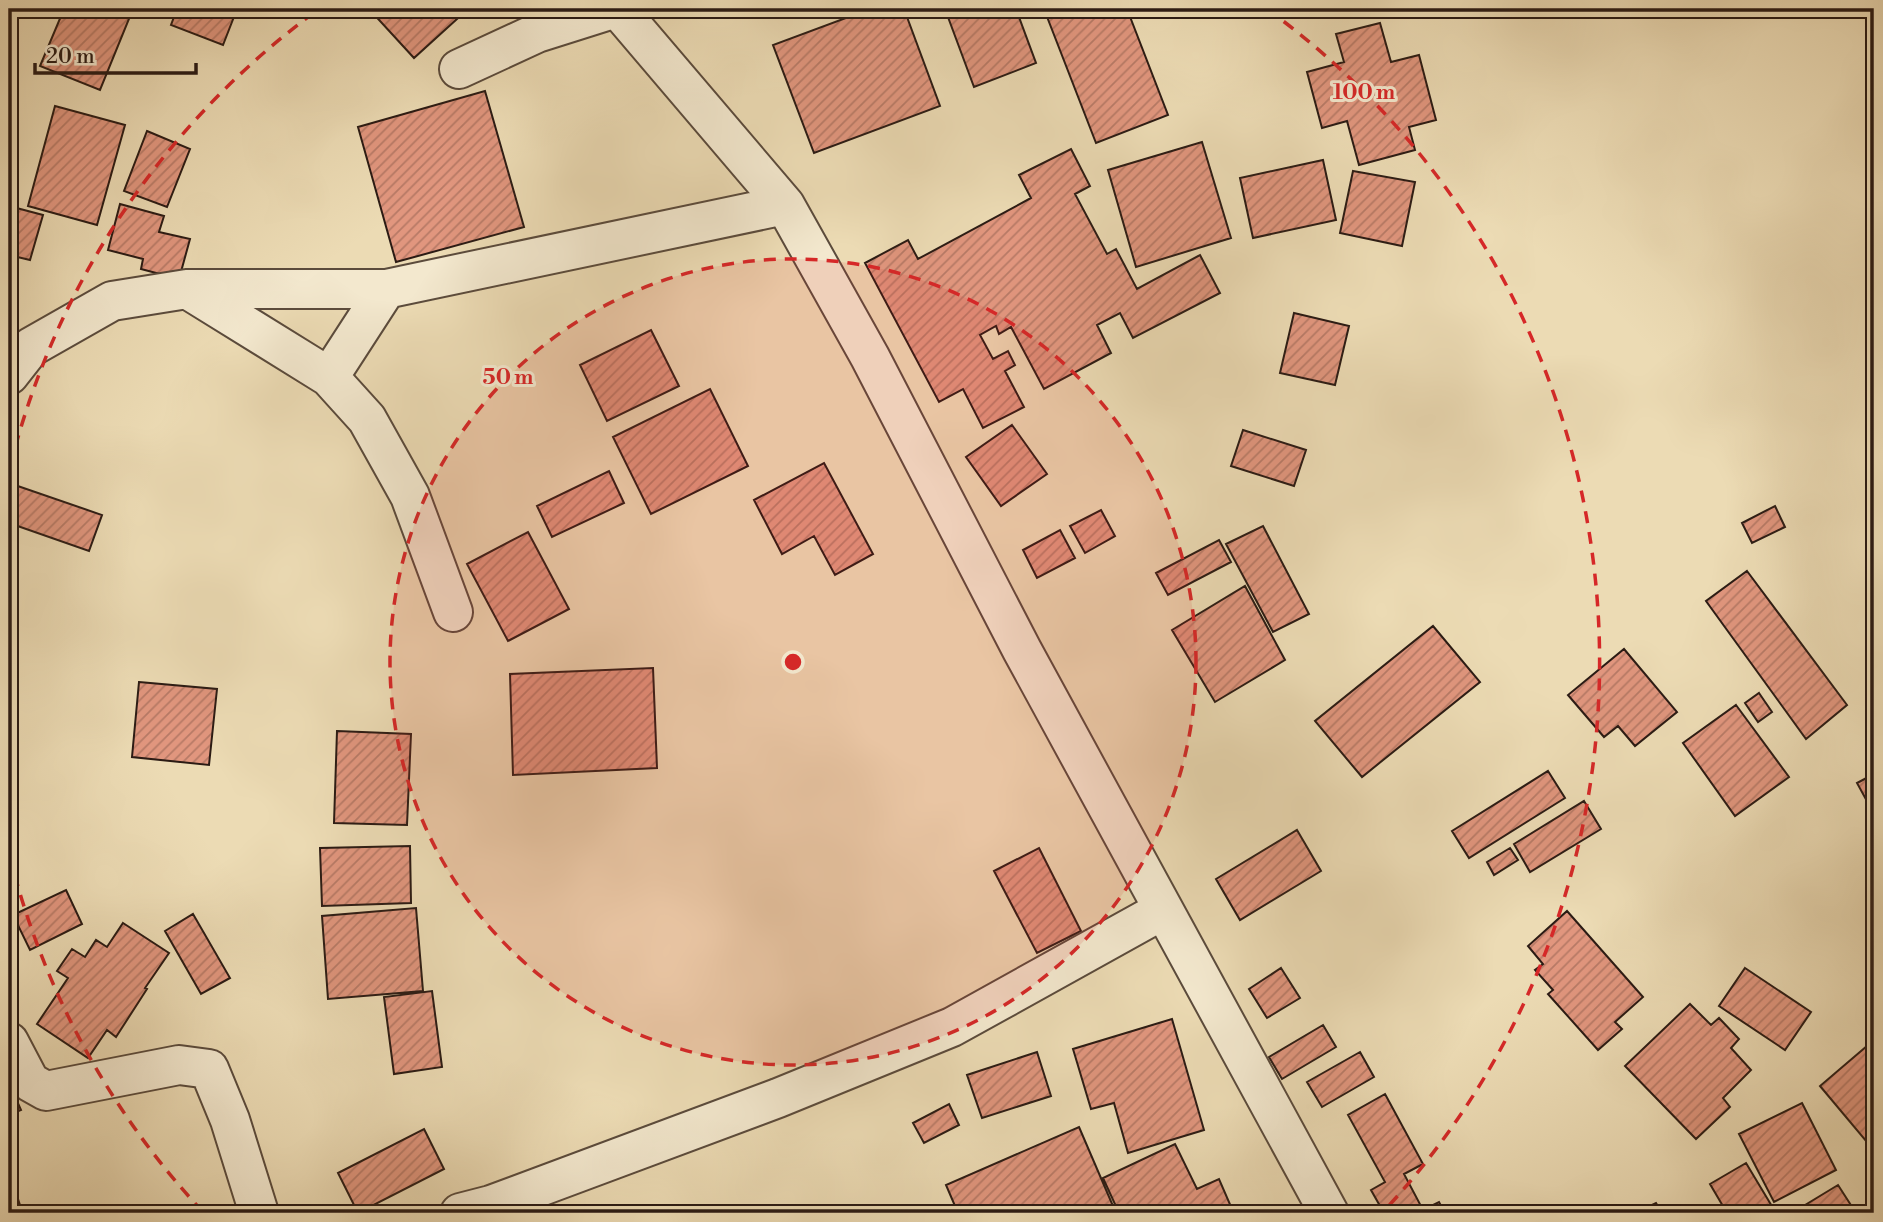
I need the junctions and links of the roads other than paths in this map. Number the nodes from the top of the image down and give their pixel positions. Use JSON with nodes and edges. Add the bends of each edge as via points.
{"nodes":[{"id":1,"x":615,"y":9,"type":"edge"},
{"id":2,"x":459,"y":69,"type":"dead end"},
{"id":3,"x":785,"y":205,"type":"junction"},
{"id":4,"x":187,"y":289,"type":"junction"},
{"id":5,"x":386,"y":289,"type":"junction"},
{"id":6,"x":9,"y":375,"type":"edge"},
{"id":7,"x":329,"y":377,"type":"junction"},
{"id":8,"x":453,"y":612,"type":"dead end"},
{"id":9,"x":1163,"y":910,"type":"junction"},
{"id":10,"x":9,"y":1042,"type":"edge"},
{"id":11,"x":259,"y":1213,"type":"edge"},
{"id":12,"x":460,"y":1213,"type":"edge"},
{"id":13,"x":1329,"y":1213,"type":"edge"}],
"edges":[{"from":1,"to":2,"type":"street","via":[[537,33]]},
{"from":1,"to":3,"type":"street"},
{"from":3,"to":5,"type":"street"},
{"from":3,"to":9,"type":"street"},
{"from":4,"to":5,"type":"street"},
{"from":4,"to":6,"type":"street","via":[[112,301],[31,347]]},
{"from":4,"to":7,"type":"street"},
{"from":5,"to":7,"type":"street"},
{"from":7,"to":8,"type":"street","via":[[367,419],[410,496]]},
{"from":9,"to":12,"type":"street","via":[[952,1027],[778,1098]]},
{"from":9,"to":13,"type":"street"},
{"from":10,"to":11,"type":"street","via":[[30,1082],[46,1091],[178,1065],[209,1069]]}]}
